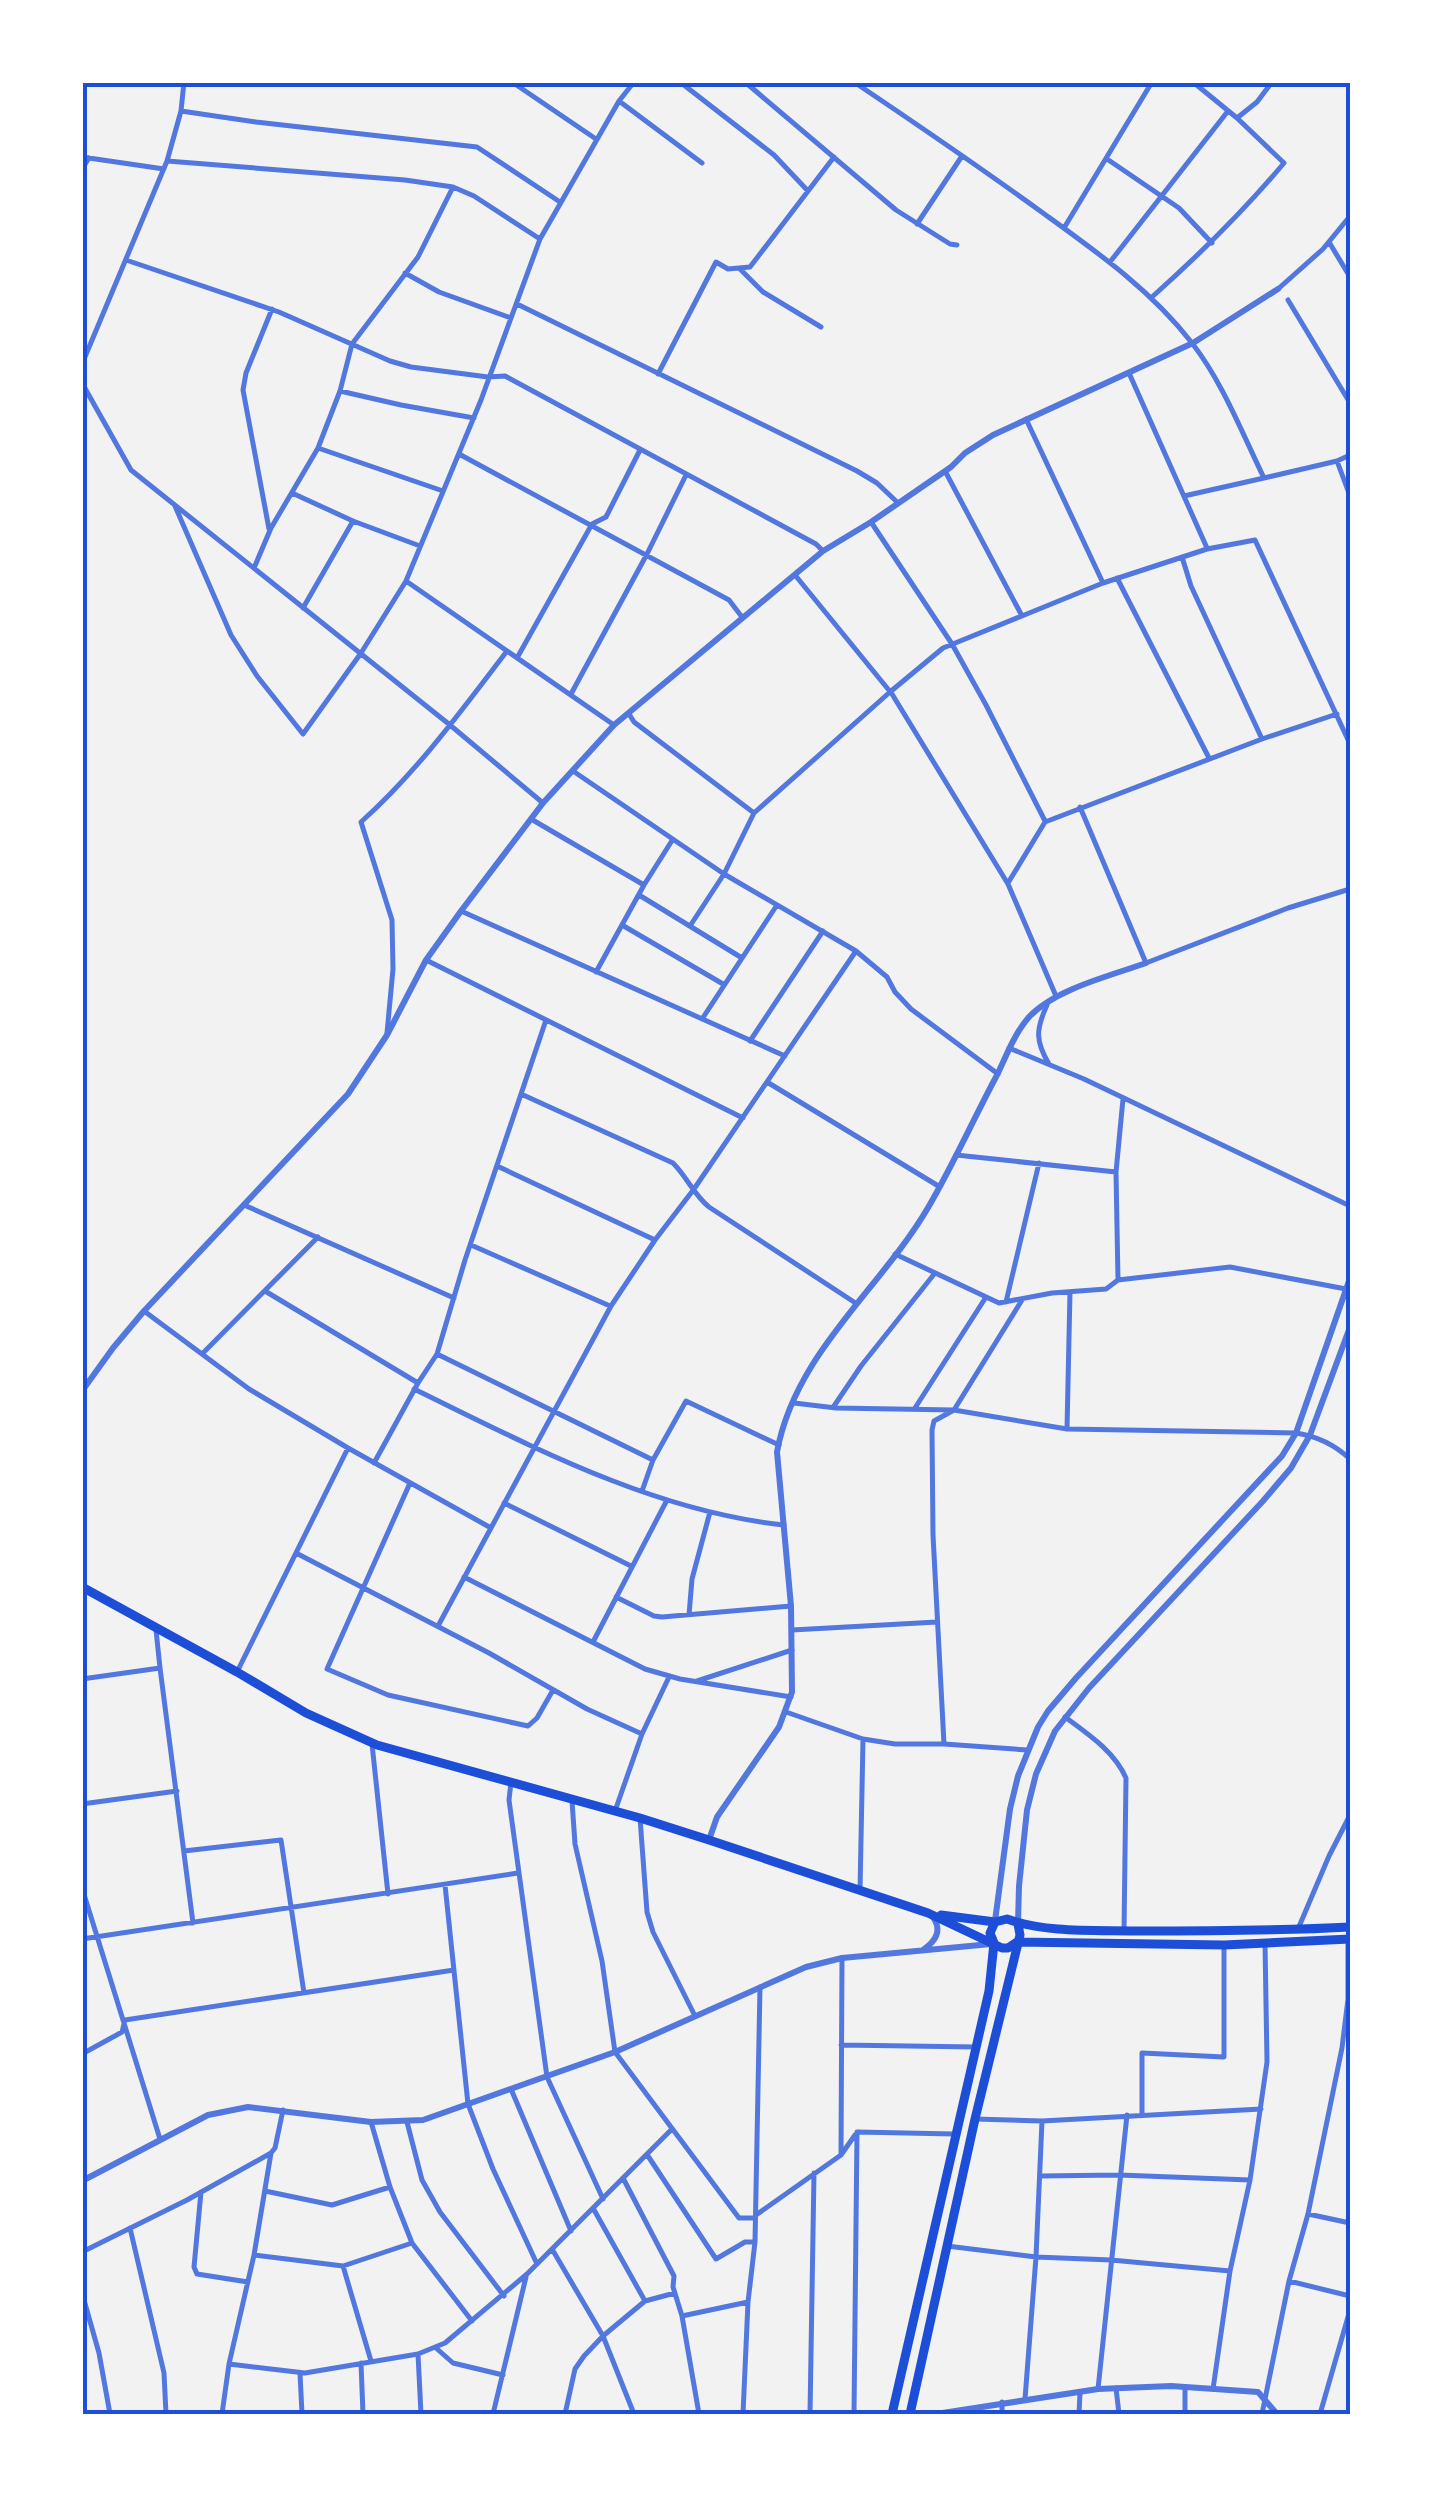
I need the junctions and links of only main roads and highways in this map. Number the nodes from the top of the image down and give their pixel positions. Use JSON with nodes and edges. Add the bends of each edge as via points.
{"nodes":[{"id":1,"x":82,"y":1587,"type":"edge"},
{"id":2,"x":928,"y":1912,"type":"junction"},
{"id":3,"x":995,"y":1922,"type":"junction"},
{"id":4,"x":1018,"y":1924,"type":"junction"},
{"id":5,"x":1350,"y":1927,"type":"edge"},
{"id":6,"x":1349,"y":1940,"type":"edge"},
{"id":7,"x":1017,"y":1942,"type":"junction"},
{"id":8,"x":994,"y":1943,"type":"junction"},
{"id":9,"x":1032,"y":1943,"type":"junction"},
{"id":10,"x":1011,"y":1965,"type":"junction"},
{"id":11,"x":892,"y":2414,"type":"edge"},
{"id":12,"x":910,"y":2414,"type":"edge"}],
"edges":[{"from":1,"to":2,"type":"main road","via":[[372,1744],[640,1818]]},
{"from":2,"to":3,"type":"main road"},
{"from":2,"to":8,"type":"main road"},
{"from":3,"to":4,"type":"main road","via":[[1007,1918]]},
{"from":3,"to":8,"type":"main road"},
{"from":4,"to":5,"type":"main road","via":[[1224,1932]]},
{"from":4,"to":7,"type":"main road"},
{"from":6,"to":9,"type":"main road"},
{"from":7,"to":8,"type":"main road","via":[[1006,1948]]},
{"from":7,"to":9,"type":"main road"},
{"from":7,"to":10,"type":"main road"},
{"from":8,"to":11,"type":"main road","via":[[990,1987]]},
{"from":9,"to":10,"type":"main road"},
{"from":10,"to":12,"type":"main road"}]}
